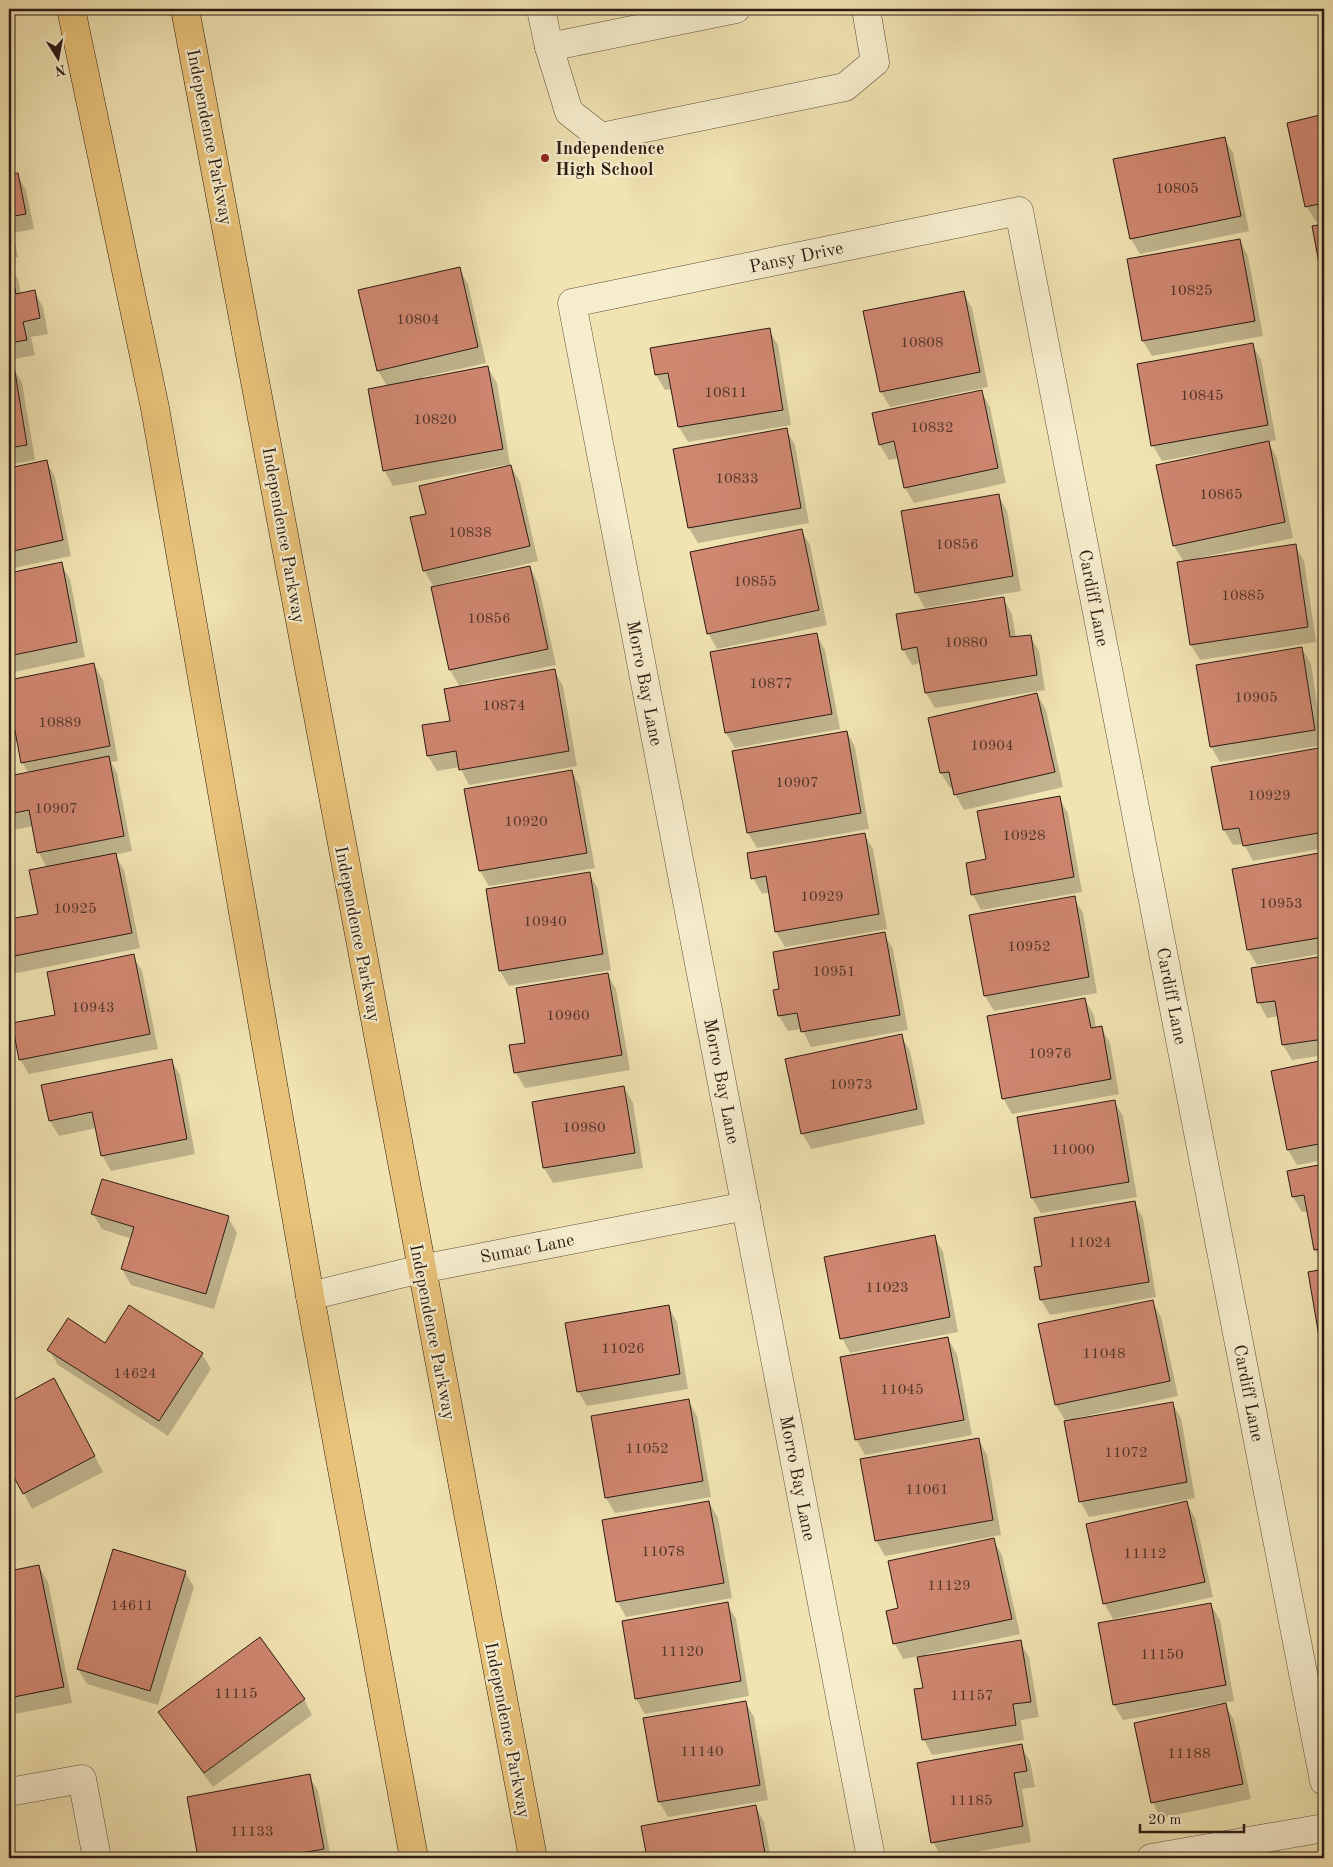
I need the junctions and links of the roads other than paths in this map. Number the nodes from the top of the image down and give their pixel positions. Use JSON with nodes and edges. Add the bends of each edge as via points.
{"nodes":[{"id":1,"x":71,"y":9,"type":"edge"},
{"id":2,"x":185,"y":9,"type":"edge"},
{"id":3,"x":541,"y":9,"type":"edge"},
{"id":4,"x":736,"y":9,"type":"edge"},
{"id":5,"x":866,"y":9,"type":"edge"},
{"id":6,"x":549,"y":47,"type":"junction"},
{"id":7,"x":1019,"y":210,"type":"joint"},
{"id":8,"x":572,"y":303,"type":"joint"},
{"id":9,"x":746,"y":1206,"type":"junction"},
{"id":10,"x":421,"y":1269,"type":"junction"},
{"id":11,"x":310,"y":1296,"type":"junction"},
{"id":12,"x":1324,"y":1781,"type":"edge"},
{"id":13,"x":9,"y":1792,"type":"edge"},
{"id":14,"x":1324,"y":1828,"type":"edge"},
{"id":15,"x":97,"y":1858,"type":"edge"},
{"id":16,"x":414,"y":1858,"type":"edge"},
{"id":17,"x":533,"y":1858,"type":"edge"},
{"id":18,"x":871,"y":1858,"type":"edge"},
{"id":19,"x":1151,"y":1858,"type":"edge"}],
"edges":[{"from":1,"to":11,"type":"main road","via":[[155,408]]},
{"from":2,"to":10,"type":"main road","name":"Independence Parkway"},
{"from":3,"to":6,"type":"street"},
{"from":4,"to":6,"type":"street"},
{"from":5,"to":6,"type":"street","via":[[875,62],[845,87],[601,136],[569,112]]},
{"from":7,"to":8,"type":"street","name":"Pansy Drive"},
{"from":7,"to":12,"type":"street","name":"Cardiff Lane"},
{"from":8,"to":9,"type":"street","name":"Morro Bay Lane"},
{"from":9,"to":10,"type":"street","name":"Sumac Lane"},
{"from":9,"to":18,"type":"street","name":"Morro Bay Lane"},
{"from":10,"to":11,"type":"street","name":"Sumac Lane"},
{"from":10,"to":17,"type":"main road","name":"Independence Parkway"},
{"from":11,"to":16,"type":"main road"},
{"from":13,"to":15,"type":"street","via":[[82,1779]]},
{"from":14,"to":19,"type":"street"}]}
